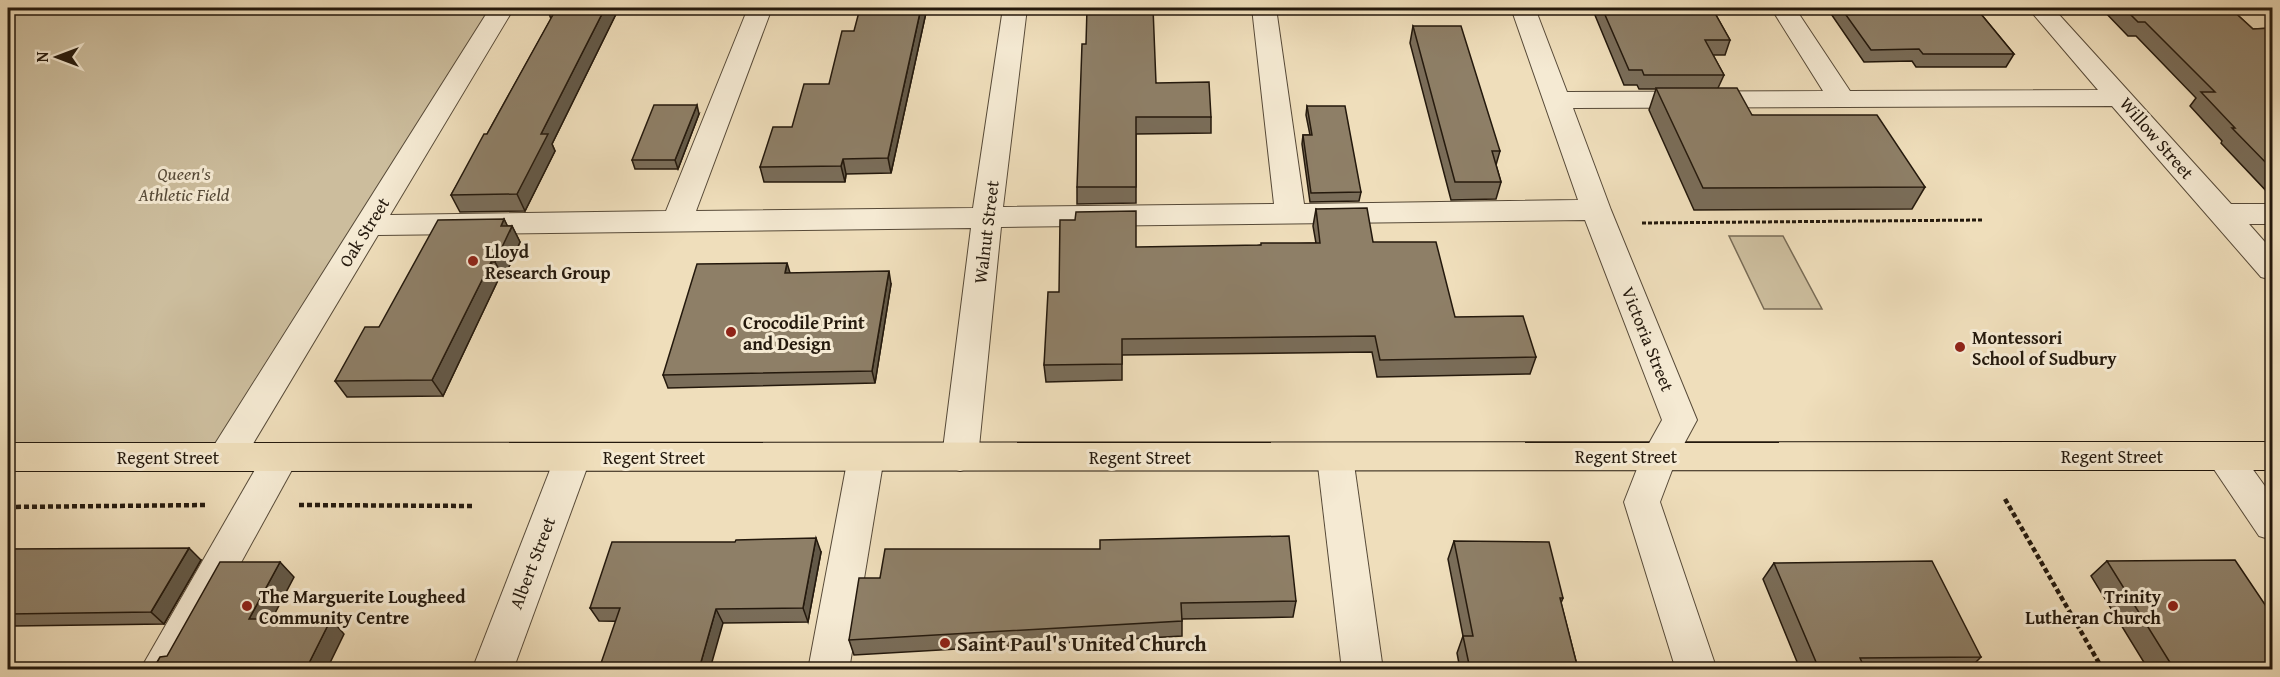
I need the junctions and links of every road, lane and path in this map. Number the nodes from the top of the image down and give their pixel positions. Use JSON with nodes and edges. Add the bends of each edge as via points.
{"nodes":[{"id":1,"x":502,"y":8,"type":"edge"},
{"id":2,"x":760,"y":8,"type":"edge"},
{"id":3,"x":1015,"y":8,"type":"edge"},
{"id":4,"x":1264,"y":8,"type":"edge"},
{"id":5,"x":1523,"y":8,"type":"edge"},
{"id":6,"x":1783,"y":8,"type":"edge"},
{"id":7,"x":2040,"y":8,"type":"edge"},
{"id":8,"x":2121,"y":98,"type":"junction"},
{"id":9,"x":1842,"y":99,"type":"junction"},
{"id":10,"x":1557,"y":100,"type":"junction"},
{"id":11,"x":1596,"y":210,"type":"junction"},
{"id":12,"x":1290,"y":214,"type":"junction"},
{"id":13,"x":2224,"y":214,"type":"junction"},
{"id":14,"x":2272,"y":214,"type":"edge"},
{"id":15,"x":987,"y":218,"type":"junction"},
{"id":16,"x":1982,"y":220,"type":"dead end"},
{"id":17,"x":677,"y":222,"type":"junction"},
{"id":18,"x":1641,"y":223,"type":"dead end"},
{"id":19,"x":368,"y":225,"type":"junction"},
{"id":20,"x":2272,"y":269,"type":"edge"},
{"id":21,"x":1660,"y":456,"type":"junction"},
{"id":22,"x":2223,"y":456,"type":"junction"},
{"id":23,"x":2272,"y":456,"type":"edge"},
{"id":24,"x":8,"y":457,"type":"edge"},
{"id":25,"x":226,"y":457,"type":"junction"},
{"id":26,"x":281,"y":457,"type":"junction"},
{"id":27,"x":573,"y":457,"type":"junction"},
{"id":28,"x":866,"y":457,"type":"junction"},
{"id":29,"x":960,"y":457,"type":"junction"},
{"id":30,"x":1335,"y":457,"type":"junction"},
{"id":31,"x":2005,"y":499,"type":"dead end"},
{"id":32,"x":2272,"y":525,"type":"edge"},
{"id":33,"x":160,"y":669,"type":"edge"},
{"id":34,"x":492,"y":669,"type":"edge"},
{"id":35,"x":828,"y":669,"type":"edge"},
{"id":36,"x":1363,"y":669,"type":"edge"},
{"id":37,"x":1697,"y":669,"type":"edge"},
{"id":38,"x":2103,"y":669,"type":"edge"}],
"edges":[{"from":1,"to":19,"type":"street","name":"Oak Street"},
{"from":2,"to":17,"type":"street"},
{"from":3,"to":15,"type":"street","name":"Walnut Street"},
{"from":4,"to":12,"type":"street"},
{"from":5,"to":10,"type":"street","name":"Victoria Street"},
{"from":6,"to":9,"type":"street"},
{"from":7,"to":8,"type":"street","name":"Willow Street"},
{"from":8,"to":9,"type":"street"},
{"from":8,"to":13,"type":"street","name":"Willow Street"},
{"from":9,"to":10,"type":"street"},
{"from":10,"to":11,"type":"street","name":"Victoria Street"},
{"from":11,"to":12,"type":"street"},
{"from":11,"to":21,"type":"street","name":"Victoria Street","via":[[1680,420]]},
{"from":12,"to":15,"type":"street"},
{"from":13,"to":14,"type":"street"},
{"from":13,"to":20,"type":"street","name":"Willow Street"},
{"from":15,"to":17,"type":"street"},
{"from":15,"to":29,"type":"street","name":"Walnut Street"},
{"from":16,"to":18,"type":"path"},
{"from":17,"to":19,"type":"street"},
{"from":19,"to":25,"type":"street","name":"Oak Street"},
{"from":21,"to":22,"type":"main road","name":"Regent Street"},
{"from":21,"to":30,"type":"main road","name":"Regent Street"},
{"from":21,"to":37,"type":"street","name":"Victoria Street","via":[[1642,502]]},
{"from":22,"to":23,"type":"main road","name":"Regent Street"},
{"from":22,"to":32,"type":"street"},
{"from":24,"to":25,"type":"main road","name":"Regent Street"},
{"from":25,"to":26,"type":"main road","name":"Regent Street"},
{"from":26,"to":27,"type":"main road","name":"Regent Street"},
{"from":26,"to":33,"type":"street"},
{"from":27,"to":28,"type":"main road","name":"Regent Street"},
{"from":27,"to":34,"type":"street","name":"Albert Street"},
{"from":28,"to":29,"type":"main road","name":"Regent Street"},
{"from":28,"to":35,"type":"street"},
{"from":29,"to":30,"type":"main road","name":"Regent Street"},
{"from":30,"to":36,"type":"street"},
{"from":31,"to":38,"type":"path"}]}
